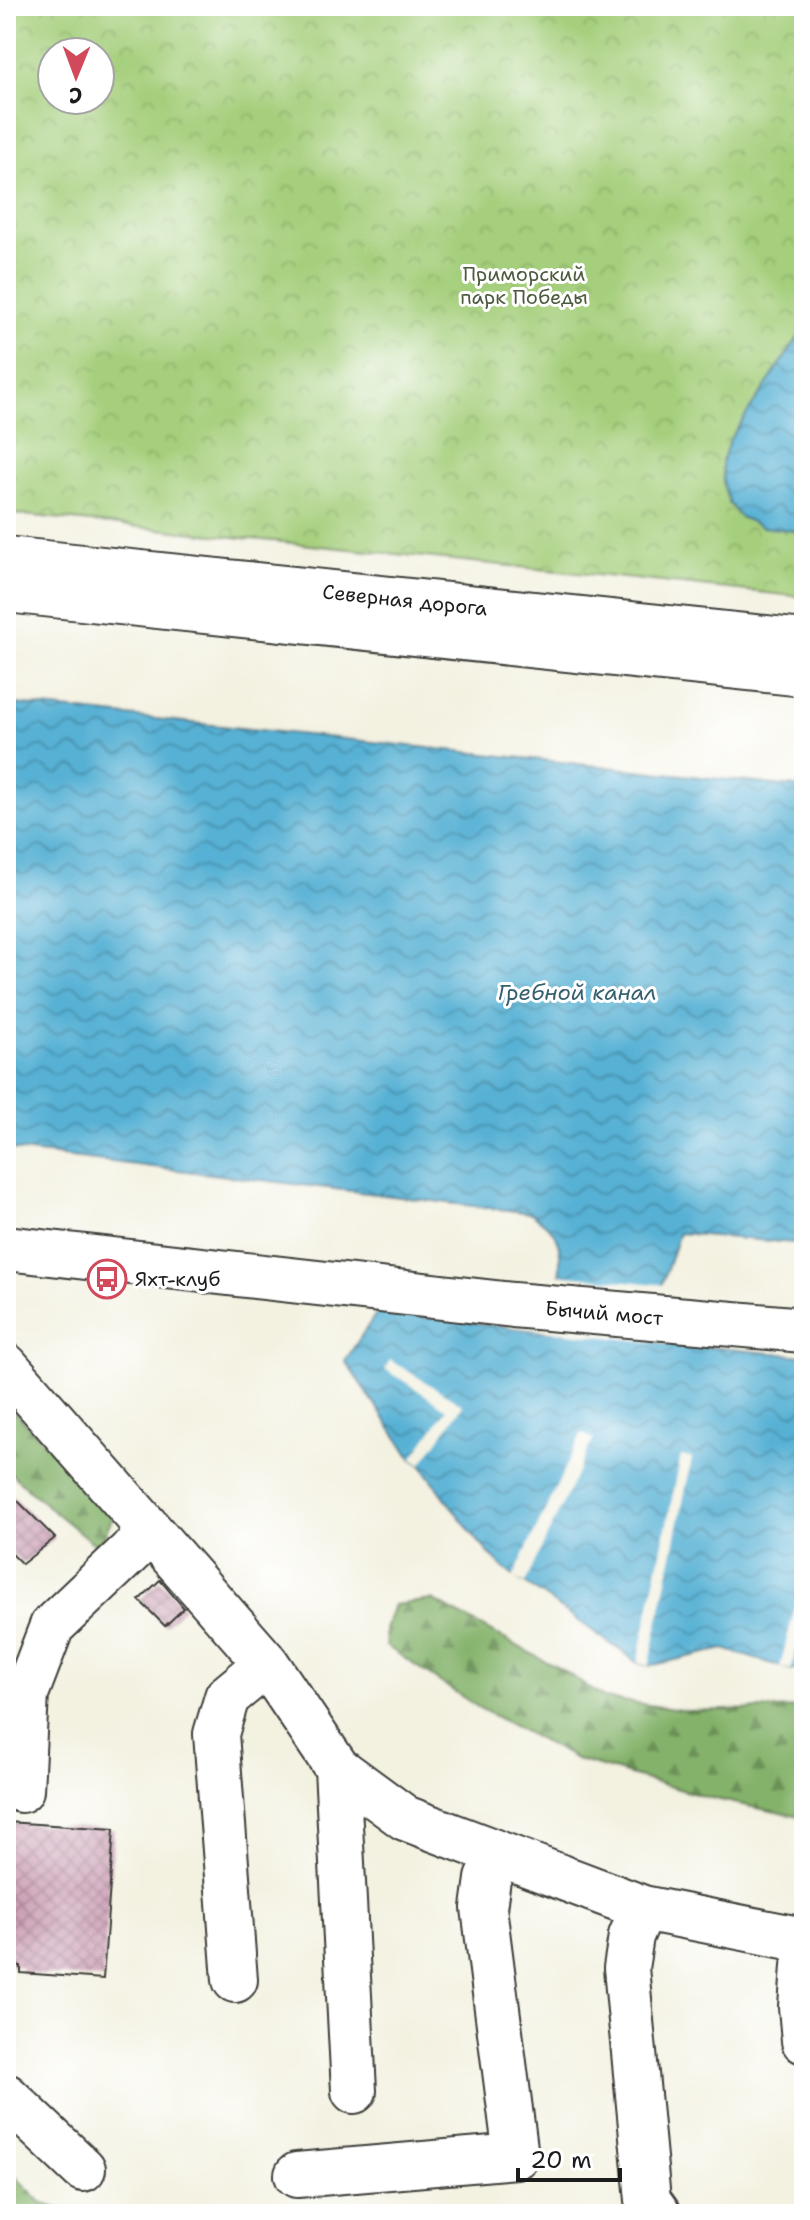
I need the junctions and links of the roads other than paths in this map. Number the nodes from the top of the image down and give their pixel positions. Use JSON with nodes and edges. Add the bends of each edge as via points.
{"nodes":[{"id":1,"x":6,"y":559,"type":"edge"},
{"id":2,"x":6,"y":590,"type":"edge"},
{"id":3,"x":804,"y":642,"type":"edge"},
{"id":4,"x":804,"y":674,"type":"edge"},
{"id":5,"x":6,"y":1248,"type":"edge"},
{"id":6,"x":804,"y":1330,"type":"edge"},
{"id":7,"x":6,"y":1366,"type":"edge"},
{"id":8,"x":150,"y":1533,"type":"junction"},
{"id":9,"x":267,"y":1664,"type":"junction"},
{"id":10,"x":337,"y":1768,"type":"junction"},
{"id":11,"x":21,"y":1790,"type":"dead end"},
{"id":12,"x":498,"y":1854,"type":"junction"},
{"id":13,"x":643,"y":1908,"type":"junction"},
{"id":14,"x":804,"y":1940,"type":"edge"},
{"id":15,"x":804,"y":1966,"type":"edge"},
{"id":16,"x":235,"y":1980,"type":"dead end"},
{"id":17,"x":804,"y":2041,"type":"edge"},
{"id":18,"x":354,"y":2091,"type":"dead end"},
{"id":19,"x":6,"y":2096,"type":"edge"},
{"id":20,"x":83,"y":2169,"type":"dead end"},
{"id":21,"x":297,"y":2175,"type":"dead end"},
{"id":22,"x":658,"y":2214,"type":"edge"}],
"edges":[{"from":1,"to":3,"type":"street","name":"Северная дорога"},
{"from":2,"to":4,"type":"street","name":"Северная дорога"},
{"from":5,"to":6,"type":"street","name":"Бычий мост","via":[[513,1305]]},
{"from":7,"to":8,"type":"street"},
{"from":8,"to":9,"type":"street"},
{"from":8,"to":11,"type":"street","via":[[52,1626],[26,1694]]},
{"from":9,"to":10,"type":"street"},
{"from":9,"to":16,"type":"street","via":[[227,1697],[216,1734]]},
{"from":10,"to":12,"type":"street","via":[[405,1818]]},
{"from":10,"to":18,"type":"street"},
{"from":12,"to":13,"type":"street"},
{"from":12,"to":21,"type":"street","via":[[484,1908],[516,2156]]},
{"from":13,"to":14,"type":"street"},
{"from":13,"to":22,"type":"street","via":[[626,1968],[648,2200]]},
{"from":15,"to":17,"type":"street"},
{"from":19,"to":20,"type":"street"}]}
